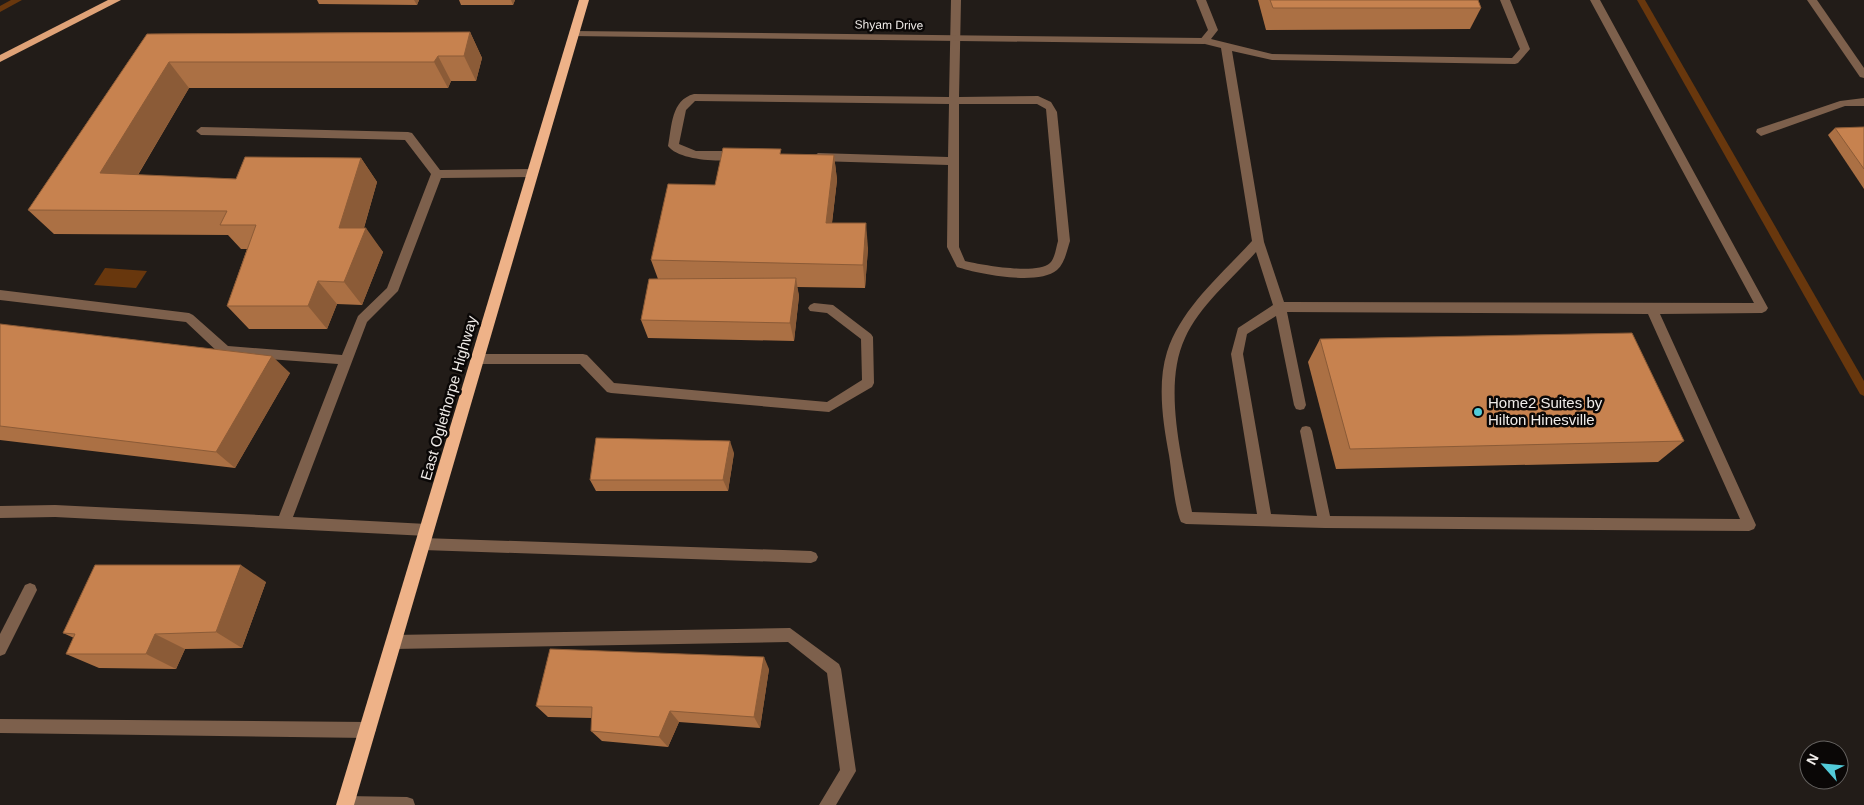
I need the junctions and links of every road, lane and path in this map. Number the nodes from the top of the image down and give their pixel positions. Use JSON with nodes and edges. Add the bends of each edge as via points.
{"nodes":[{"id":1,"x":116,"y":0,"type":"edge"},
{"id":2,"x":584,"y":0,"type":"edge"},
{"id":3,"x":956,"y":0,"type":"edge"},
{"id":4,"x":1201,"y":0,"type":"edge"},
{"id":5,"x":1504,"y":0,"type":"edge"},
{"id":6,"x":1595,"y":0,"type":"edge"},
{"id":7,"x":1812,"y":0,"type":"edge"},
{"id":8,"x":574,"y":34,"type":"junction"},
{"id":9,"x":955,"y":38,"type":"junction"},
{"id":10,"x":1204,"y":41,"type":"junction"},
{"id":11,"x":1226,"y":47,"type":"junction"},
{"id":12,"x":0,"y":59,"type":"edge"},
{"id":13,"x":1864,"y":75,"type":"edge"},
{"id":14,"x":955,"y":101,"type":"junction"},
{"id":15,"x":1864,"y":102,"type":"edge"},
{"id":16,"x":201,"y":131,"type":"dead end"},
{"id":17,"x":1761,"y":132,"type":"dead end"},
{"id":18,"x":750,"y":156,"type":"edge"},
{"id":19,"x":808,"y":157,"type":"edge"},
{"id":20,"x":954,"y":161,"type":"junction"},
{"id":21,"x":533,"y":173,"type":"junction"},
{"id":22,"x":437,"y":174,"type":"junction"},
{"id":23,"x":1258,"y":242,"type":"junction"},
{"id":24,"x":0,"y":295,"type":"edge"},
{"id":25,"x":1280,"y":307,"type":"junction"},
{"id":26,"x":814,"y":308,"type":"dead end"},
{"id":27,"x":1652,"y":309,"type":"junction"},
{"id":28,"x":477,"y":359,"type":"junction"},
{"id":29,"x":346,"y":360,"type":"junction"},
{"id":30,"x":1300,"y":405,"type":"dead end"},
{"id":31,"x":1306,"y":432,"type":"dead end"},
{"id":32,"x":0,"y":512,"type":"edge"},
{"id":33,"x":1265,"y":520,"type":"junction"},
{"id":34,"x":284,"y":522,"type":"junction"},
{"id":35,"x":1325,"y":522,"type":"junction"},
{"id":36,"x":427,"y":530,"type":"junction"},
{"id":37,"x":422,"y":544,"type":"junction"},
{"id":38,"x":811,"y":558,"type":"dead end"},
{"id":39,"x":30,"y":590,"type":"dead end"},
{"id":40,"x":393,"y":642,"type":"junction"},
{"id":41,"x":0,"y":649,"type":"edge"},
{"id":42,"x":0,"y":726,"type":"edge"},
{"id":43,"x":368,"y":730,"type":"junction"},
{"id":44,"x":345,"y":804,"type":"edge"},
{"id":45,"x":407,"y":805,"type":"edge"},
{"id":46,"x":827,"y":805,"type":"edge"}],
"edges":[{"from":1,"to":12,"type":"main road"},
{"from":2,"to":8,"type":"highway","name":"East Oglethorpe Highway"},
{"from":3,"to":9,"type":"street"},
{"from":4,"to":10,"type":"street","via":[[1213,30]]},
{"from":5,"to":11,"type":"street","name":"Shyam Drive","via":[[1525,49],[1515,61],[1272,57]]},
{"from":6,"to":27,"type":"street","via":[[1762,308]]},
{"from":7,"to":13,"type":"street"},
{"from":8,"to":9,"type":"street","name":"Shyam Drive"},
{"from":8,"to":21,"type":"highway","name":"East Oglethorpe Highway"},
{"from":9,"to":10,"type":"street","name":"Shyam Drive"},
{"from":9,"to":14,"type":"street"},
{"from":10,"to":11,"type":"street","name":"Shyam Drive"},
{"from":11,"to":23,"type":"street"},
{"from":14,"to":18,"type":"street","via":[[694,97],[682,106],[673,146],[682,152]]},
{"from":14,"to":20,"type":"street"},
{"from":14,"to":20,"type":"street","via":[[1038,100],[1047,103],[1052,110],[1064,241],[1053,267],[1041,271],[988,271],[961,264],[953,247]]},
{"from":15,"to":17,"type":"street","via":[[1844,103]]},
{"from":16,"to":22,"type":"street","via":[[408,136]]},
{"from":19,"to":20,"type":"street"},
{"from":21,"to":22,"type":"street"},
{"from":21,"to":28,"type":"highway","name":"East Oglethorpe Highway"},
{"from":22,"to":29,"type":"street","via":[[392,291],[362,318]]},
{"from":23,"to":25,"type":"street"},
{"from":23,"to":33,"type":"street","via":[[1180,335],[1170,359],[1168,400],[1186,518]]},
{"from":24,"to":29,"type":"street","via":[[189,318],[225,351]]},
{"from":25,"to":27,"type":"street"},
{"from":25,"to":30,"type":"street"},
{"from":25,"to":33,"type":"street","via":[[1242,331],[1237,354]]},
{"from":26,"to":28,"type":"street","via":[[829,308],[867,336],[868,383],[829,407],[611,388],[583,360]]},
{"from":27,"to":35,"type":"street","via":[[1749,525]]},
{"from":28,"to":36,"type":"highway","name":"East Oglethorpe Highway"},
{"from":29,"to":34,"type":"street"},
{"from":31,"to":35,"type":"street"},
{"from":32,"to":34,"type":"street","via":[[55,511]]},
{"from":33,"to":35,"type":"street"},
{"from":34,"to":36,"type":"street"},
{"from":36,"to":37,"type":"highway","name":"East Oglethorpe Highway"},
{"from":37,"to":38,"type":"street"},
{"from":37,"to":40,"type":"highway","name":"East Oglethorpe Highway"},
{"from":39,"to":41,"type":"street"},
{"from":40,"to":43,"type":"highway","name":"East Oglethorpe Highway"},
{"from":40,"to":46,"type":"street","via":[[790,635],[834,670],[848,770]]},
{"from":42,"to":43,"type":"street"},
{"from":43,"to":44,"type":"highway","name":"East Oglethorpe Highway"},
{"from":44,"to":45,"type":"street"}]}
